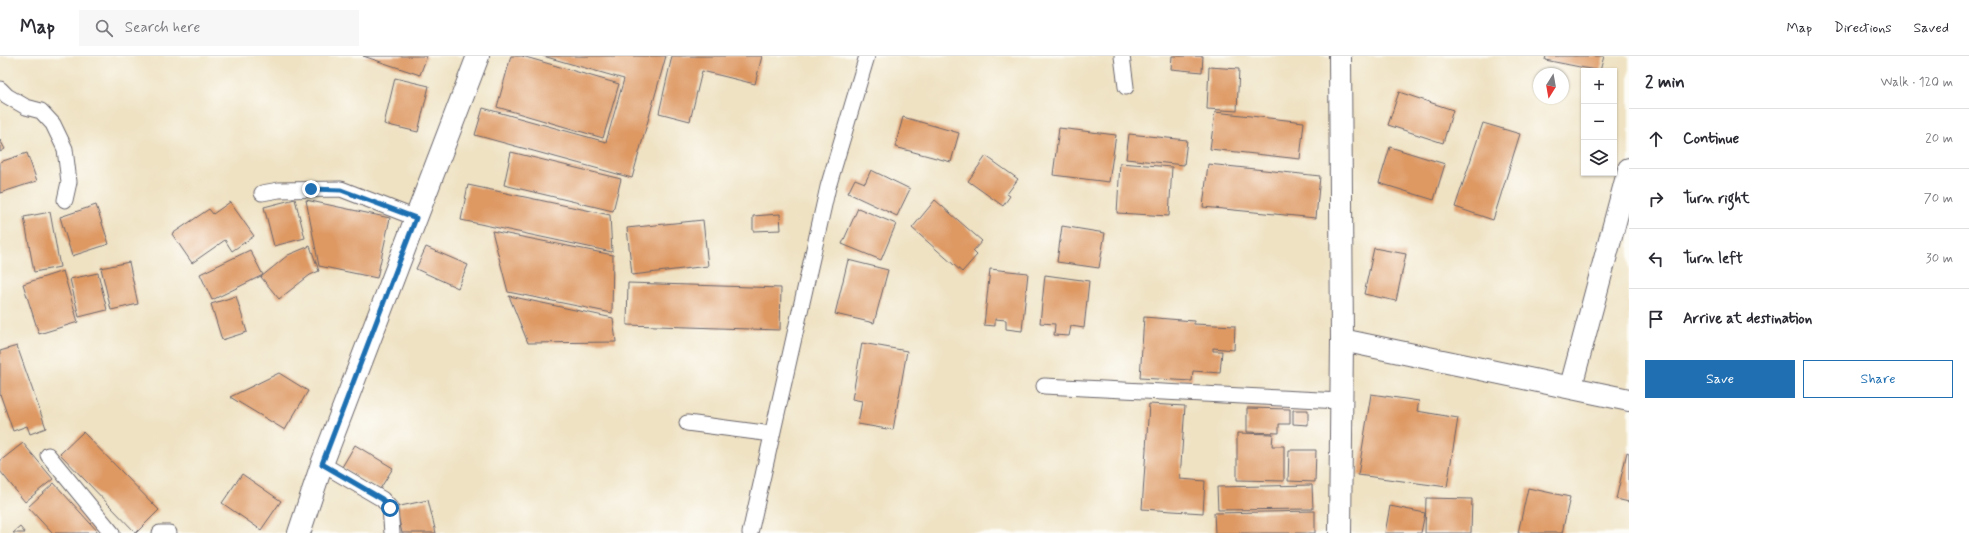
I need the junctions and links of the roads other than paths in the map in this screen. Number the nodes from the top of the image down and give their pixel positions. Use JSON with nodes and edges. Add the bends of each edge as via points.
{"nodes":[{"id":1,"x":478,"y":56,"type":"edge"},
{"id":2,"x":867,"y":56,"type":"edge"},
{"id":3,"x":1122,"y":56,"type":"edge"},
{"id":4,"x":1340,"y":56,"type":"edge"},
{"id":5,"x":1126,"y":87,"type":"dead end"},
{"id":6,"x":0,"y":89,"type":"edge"},
{"id":7,"x":1629,"y":169,"type":"edge"},
{"id":8,"x":262,"y":193,"type":"dead end"},
{"id":9,"x":65,"y":200,"type":"dead end"},
{"id":10,"x":416,"y":218,"type":"junction"},
{"id":11,"x":1342,"y":340,"type":"junction"},
{"id":12,"x":1044,"y":386,"type":"dead end"},
{"id":13,"x":1571,"y":386,"type":"junction"},
{"id":14,"x":1629,"y":400,"type":"edge"},
{"id":15,"x":1341,"y":401,"type":"junction"},
{"id":16,"x":687,"y":423,"type":"dead end"},
{"id":17,"x":772,"y":434,"type":"junction"},
{"id":18,"x":48,"y":455,"type":"dead end"},
{"id":19,"x":322,"y":464,"type":"junction"},
{"id":20,"x":112,"y":533,"type":"edge"},
{"id":21,"x":160,"y":533,"type":"edge"},
{"id":22,"x":169,"y":533,"type":"edge"},
{"id":23,"x":299,"y":533,"type":"edge"},
{"id":24,"x":392,"y":533,"type":"edge"},
{"id":25,"x":750,"y":533,"type":"edge"},
{"id":26,"x":1340,"y":533,"type":"edge"}],
"edges":[{"from":1,"to":10,"type":"street"},
{"from":2,"to":17,"type":"lane","via":[[828,187]]},
{"from":3,"to":5,"type":"lane"},
{"from":4,"to":11,"type":"street"},
{"from":6,"to":9,"type":"lane","via":[[26,107],[41,111],[53,124],[65,149],[69,182]]},
{"from":7,"to":13,"type":"street"},
{"from":8,"to":10,"type":"lane","via":[[279,190],[341,190]]},
{"from":10,"to":19,"type":"street"},
{"from":11,"to":13,"type":"street"},
{"from":11,"to":15,"type":"street"},
{"from":12,"to":15,"type":"lane"},
{"from":13,"to":14,"type":"street"},
{"from":15,"to":26,"type":"street"},
{"from":16,"to":17,"type":"lane"},
{"from":17,"to":25,"type":"lane"},
{"from":18,"to":20,"type":"lane"},
{"from":19,"to":23,"type":"street"},
{"from":19,"to":24,"type":"lane","via":[[382,499],[390,508]]},
{"from":21,"to":22,"type":"lane"}]}
